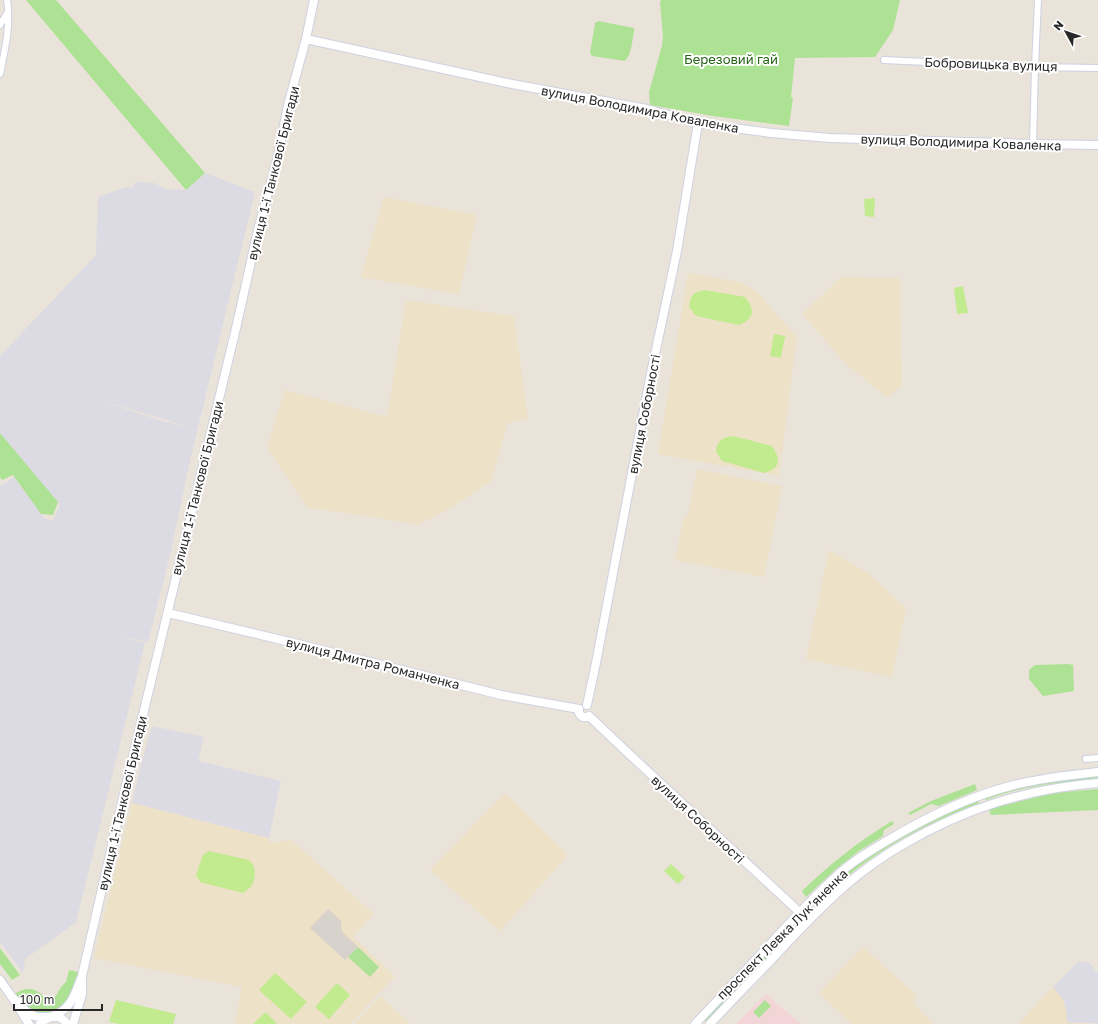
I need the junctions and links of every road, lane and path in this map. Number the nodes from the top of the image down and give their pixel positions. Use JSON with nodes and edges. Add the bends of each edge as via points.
{"nodes":[{"id":1,"x":7,"y":0,"type":"edge"},
{"id":2,"x":314,"y":0,"type":"edge"},
{"id":3,"x":1038,"y":0,"type":"edge"},
{"id":4,"x":9,"y":11,"type":"junction"},
{"id":5,"x":0,"y":25,"type":"edge"},
{"id":6,"x":306,"y":39,"type":"junction"},
{"id":7,"x":884,"y":60,"type":"dead end"},
{"id":8,"x":1035,"y":67,"type":"junction"},
{"id":9,"x":1098,"y":68,"type":"edge"},
{"id":10,"x":0,"y":74,"type":"edge"},
{"id":11,"x":698,"y":123,"type":"junction"},
{"id":12,"x":1033,"y":144,"type":"junction"},
{"id":13,"x":1098,"y":145,"type":"edge"},
{"id":14,"x":168,"y":613,"type":"junction"},
{"id":15,"x":587,"y":705,"type":"junction"},
{"id":16,"x":578,"y":710,"type":"junction"},
{"id":17,"x":589,"y":716,"type":"junction"},
{"id":18,"x":1098,"y":758,"type":"edge"},
{"id":19,"x":1086,"y":759,"type":"dead end"},
{"id":20,"x":1098,"y":772,"type":"edge"},
{"id":21,"x":1098,"y":783,"type":"edge"},
{"id":22,"x":800,"y":912,"type":"junction"},
{"id":23,"x":808,"y":920,"type":"junction"},
{"id":24,"x":82,"y":976,"type":"junction"},
{"id":25,"x":0,"y":980,"type":"edge"},
{"id":26,"x":12,"y":997,"type":"junction"},
{"id":27,"x":51,"y":1016,"type":"junction"},
{"id":28,"x":29,"y":1024,"type":"edge"},
{"id":29,"x":40,"y":1024,"type":"edge"},
{"id":30,"x":67,"y":1024,"type":"edge"},
{"id":31,"x":73,"y":1024,"type":"edge"},
{"id":32,"x":695,"y":1024,"type":"edge"},
{"id":33,"x":710,"y":1024,"type":"edge"}],
"edges":[{"from":1,"to":4,"type":"street"},
{"from":2,"to":6,"type":"street","name":"вулиця 1-ї Танкової Бригади"},
{"from":3,"to":8,"type":"street"},
{"from":4,"to":5,"type":"street"},
{"from":4,"to":10,"type":"street","via":[[8,37]]},
{"from":6,"to":11,"type":"street","name":"вулиця Володимира Коваленка","via":[[512,84],[647,109]]},
{"from":6,"to":14,"type":"street","name":"вулиця 1-ї Танкової Бригади","via":[[288,105]]},
{"from":7,"to":8,"type":"street","name":"Бобровицька вулиця"},
{"from":8,"to":9,"type":"street","name":"Бобровицька вулиця"},
{"from":8,"to":12,"type":"street"},
{"from":11,"to":12,"type":"street","name":"вулиця Володимира Коваленка","via":[[830,138]]},
{"from":11,"to":15,"type":"street","name":"вулиця Соборності","via":[[677,251]]},
{"from":12,"to":13,"type":"street","name":"вулиця Володимира Коваленка"},
{"from":14,"to":16,"type":"street","name":"вулиця Дмитра Романченка","via":[[501,695]]},
{"from":14,"to":24,"type":"street","name":"вулиця 1-ї Танкової Бригади"},
{"from":15,"to":16,"type":"street","via":[[581,706]]},
{"from":15,"to":17,"type":"street","name":"вулиця Соборності","via":[[591,709]]},
{"from":16,"to":17,"type":"street","name":"вулиця Соборності","via":[[582,717]]},
{"from":17,"to":22,"type":"street","name":"вулиця Соборності"},
{"from":18,"to":19,"type":"street"},
{"from":20,"to":22,"type":"street","name":"проспект Левка Лукʼяненка","via":[[1014,785],[981,795],[931,816],[909,827],[843,870]]},
{"from":21,"to":23,"type":"street","name":"проспект Левка Лукʼяненка","via":[[1060,787],[1007,799],[973,810],[933,828],[874,863]]},
{"from":22,"to":23,"type":"street","name":"вулиця Соборності"},
{"from":22,"to":32,"type":"street","name":"проспект Левка Лукʼяненка"},
{"from":23,"to":33,"type":"street","name":"проспект Левка Лукʼяненка"},
{"from":24,"to":27,"type":"street","name":"вулиця 1-ї Танкової Бригади","via":[[67,1007]]},
{"from":24,"to":31,"type":"street","name":"вулиця 1-ї Танкової Бригади","via":[[82,994]]},
{"from":25,"to":26,"type":"street"},
{"from":26,"to":27,"type":"street","via":[[33,1016]]},
{"from":26,"to":28,"type":"street"},
{"from":27,"to":29,"type":"street","name":"вулиця 1-ї Танкової Бригади"},
{"from":27,"to":30,"type":"street","via":[[61,1018]]}]}
